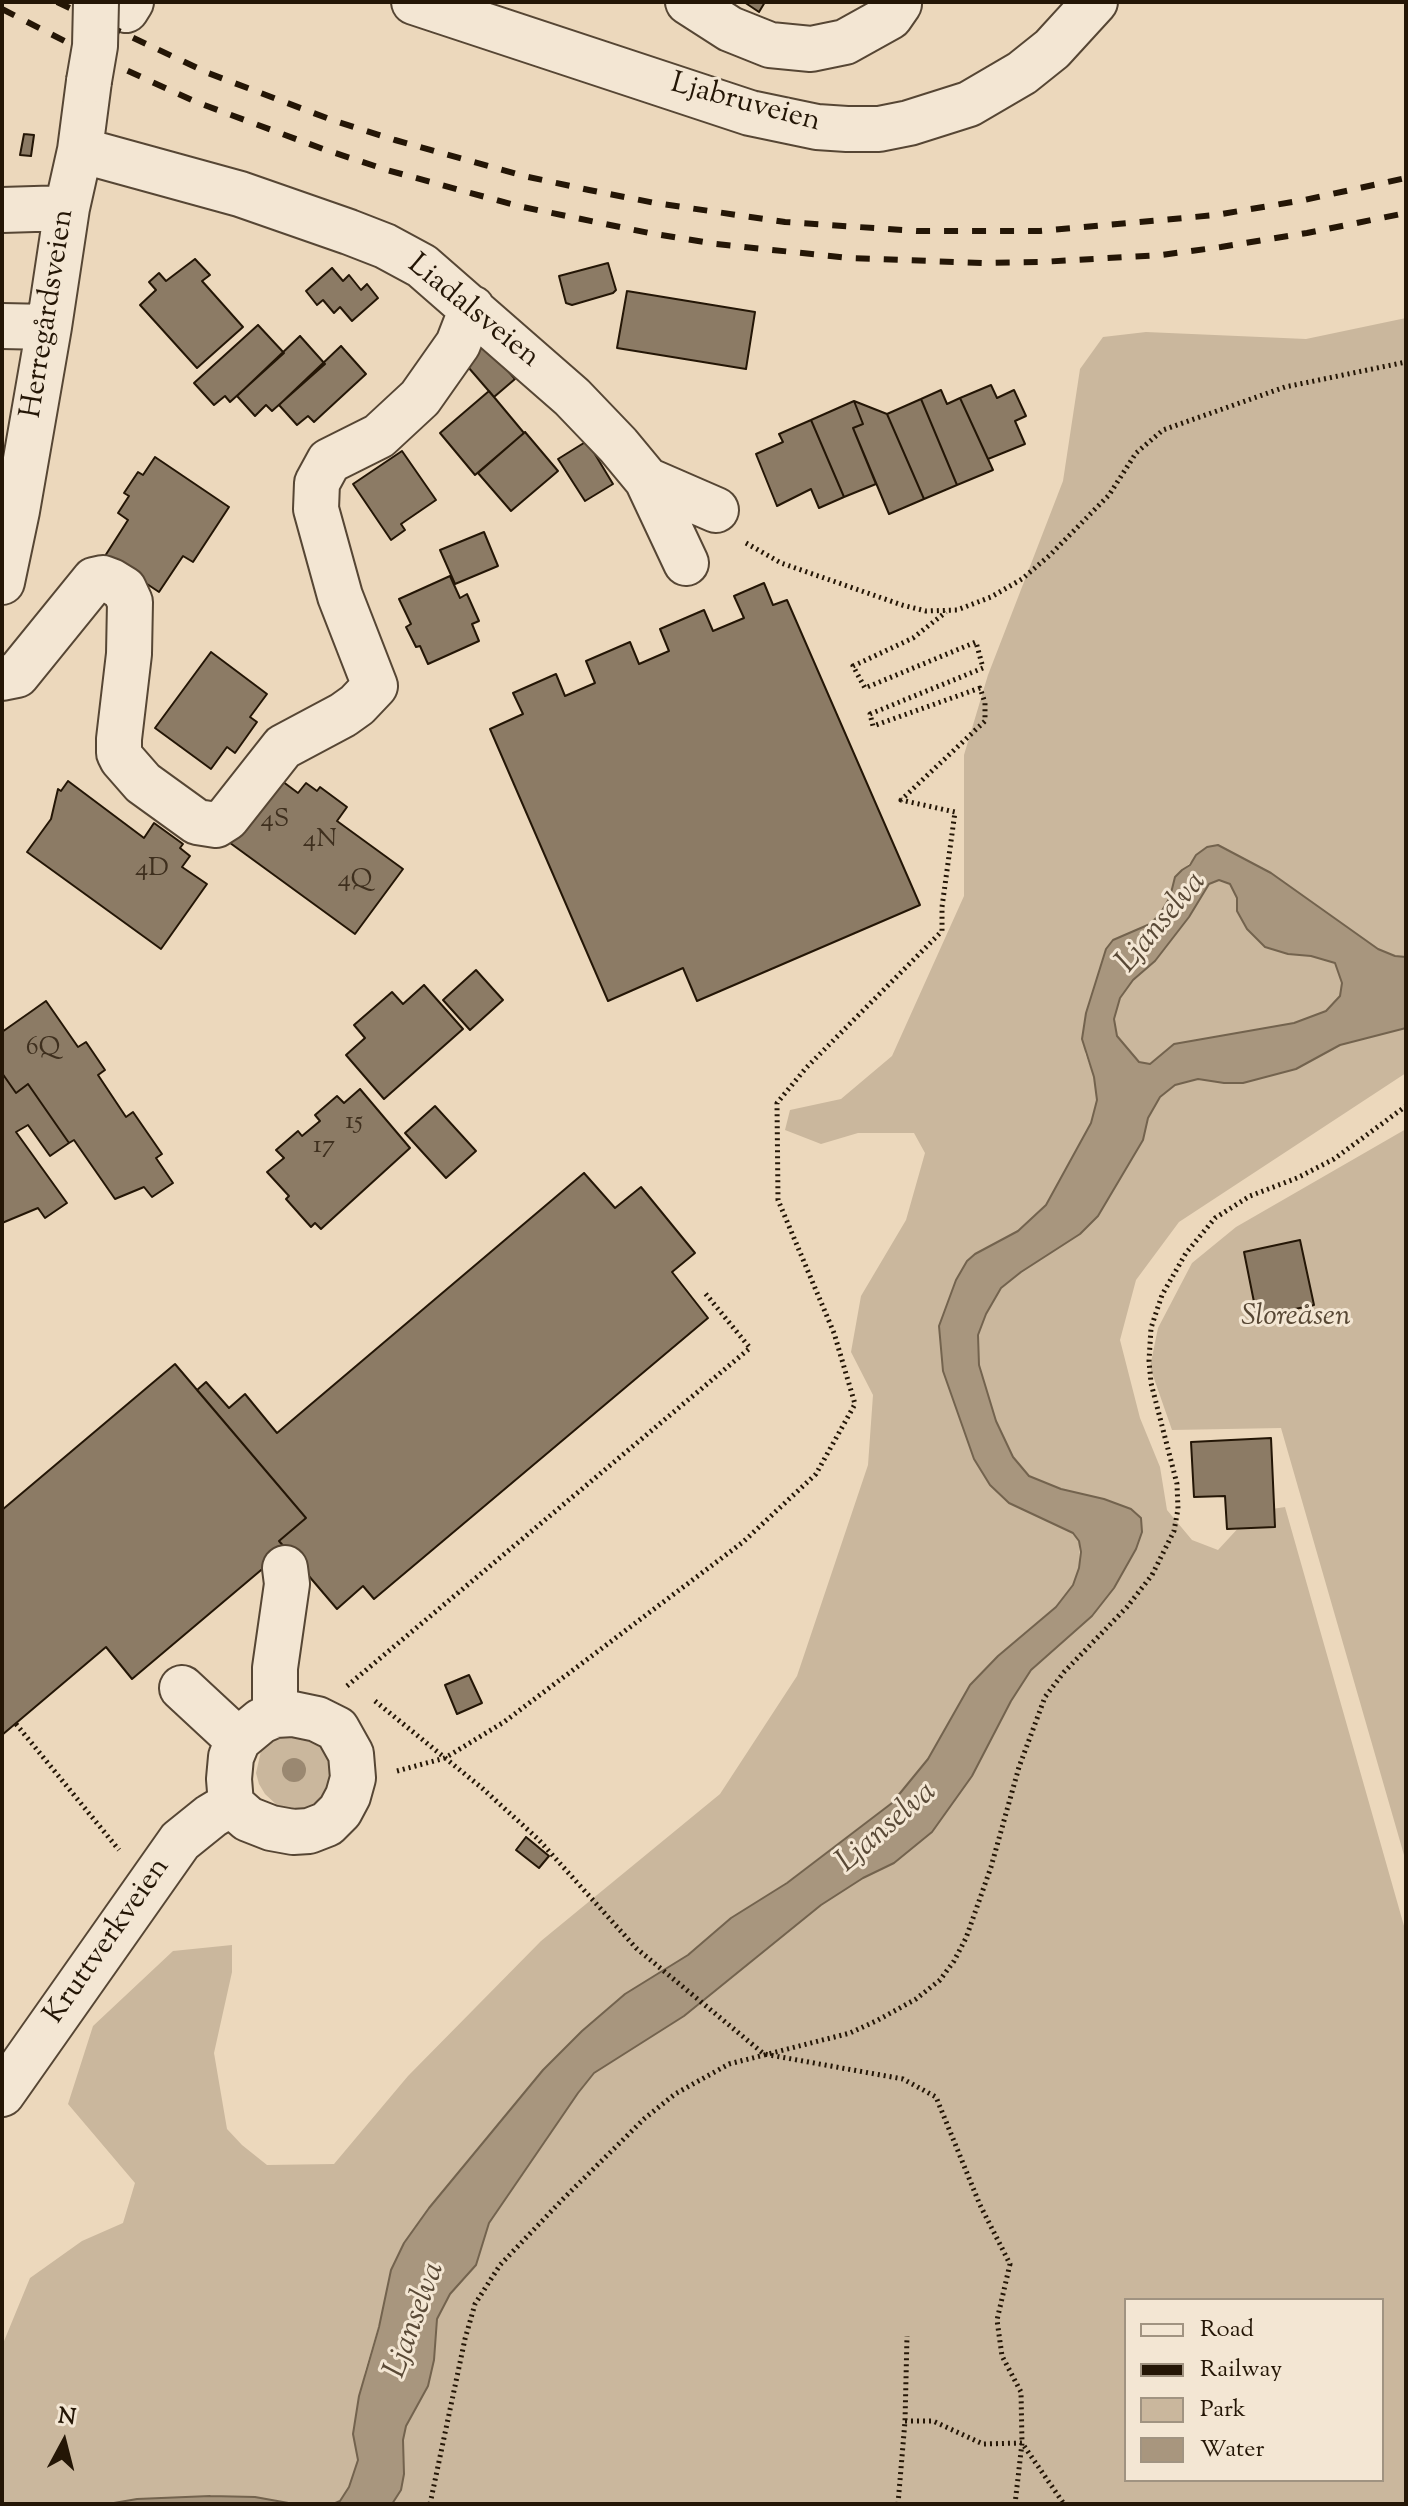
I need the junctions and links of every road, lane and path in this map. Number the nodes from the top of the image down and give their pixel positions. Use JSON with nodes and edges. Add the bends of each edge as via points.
{"nodes":[{"id":1,"x":414,"y":2,"type":"edge"},
{"id":2,"x":688,"y":2,"type":"edge"},
{"id":3,"x":1095,"y":2,"type":"edge"},
{"id":4,"x":899,"y":4,"type":"dead end"},
{"id":5,"x":118,"y":5,"type":"edge"},
{"id":6,"x":80,"y":150,"type":"junction"},
{"id":7,"x":67,"y":208,"type":"junction"},
{"id":8,"x":2,"y":210,"type":"edge"},
{"id":9,"x":472,"y":308,"type":"junction"},
{"id":10,"x":2,"y":326,"type":"edge"},
{"id":11,"x":49,"y":327,"type":"junction"},
{"id":12,"x":1406,"y":362,"type":"edge"},
{"id":13,"x":647,"y":480,"type":"junction"},
{"id":14,"x":716,"y":510,"type":"joint"},
{"id":15,"x":686,"y":563,"type":"dead end"},
{"id":16,"x":2,"y":582,"type":"edge"},
{"id":17,"x":946,"y":612,"type":"junction"},
{"id":18,"x":2,"y":678,"type":"edge"},
{"id":19,"x":1406,"y":1106,"type":"edge"},
{"id":20,"x":705,"y":1293,"type":"dead end"},
{"id":21,"x":285,"y":1568,"type":"dead end"},
{"id":22,"x":353,"y":1681,"type":"junction"},
{"id":23,"x":182,"y":1688,"type":"dead end"},
{"id":24,"x":363,"y":1690,"type":"dead end"},
{"id":25,"x":373,"y":1699,"type":"dead end"},
{"id":26,"x":296,"y":1717,"type":"junction"},
{"id":27,"x":16,"y":1724,"type":"dead end"},
{"id":28,"x":238,"y":1740,"type":"junction"},
{"id":29,"x":445,"y":1758,"type":"junction"},
{"id":30,"x":353,"y":1778,"type":"junction"},
{"id":31,"x":231,"y":1804,"type":"junction"},
{"id":32,"x":127,"y":1861,"type":"dead end"},
{"id":33,"x":764,"y":2054,"type":"junction"},
{"id":34,"x":2,"y":2094,"type":"edge"},
{"id":35,"x":907,"y":2336,"type":"dead end"},
{"id":36,"x":905,"y":2421,"type":"junction"},
{"id":37,"x":1022,"y":2443,"type":"junction"},
{"id":38,"x":430,"y":2504,"type":"edge"},
{"id":39,"x":898,"y":2504,"type":"edge"},
{"id":40,"x":1015,"y":2504,"type":"edge"},
{"id":41,"x":1064,"y":2504,"type":"edge"}],
"edges":[{"from":1,"to":3,"type":"street","name":"Ljabruveien","via":[[750,113],[847,129],[909,123],[969,104],[1052,49]]},
{"from":2,"to":4,"type":"street","via":[[730,29],[770,45],[811,49],[845,42],[890,17]]},
{"from":5,"to":6,"type":"street","name":"Herregårdsveien","bridge":true,"via":[[92,64]]},
{"from":6,"to":7,"type":"street","name":"Herregårdsveien"},
{"from":6,"to":9,"type":"street","name":"Liadalsveien","via":[[240,194],[385,246],[422,266]]},
{"from":7,"to":8,"type":"street"},
{"from":7,"to":11,"type":"street","name":"Herregårdsveien"},
{"from":9,"to":13,"type":"street","name":"Liadalsveien","via":[[572,397]]},
{"from":9,"to":18,"type":"street","via":[[458,344],[420,398],[379,436],[329,461],[317,483],[316,509],[340,596],[375,686],[343,715],[283,747],[227,818],[216,825],[197,822],[143,783],[119,753],[130,617],[124,589],[103,578],[94,580],[17,675]]},
{"from":10,"to":11,"type":"street"},
{"from":11,"to":16,"type":"street","name":"Herregårdsveien"},
{"from":12,"to":17,"type":"path","via":[[1285,387],[1163,430],[1136,453],[1080,527],[1022,579],[991,597]]},
{"from":13,"to":14,"type":"street"},
{"from":13,"to":15,"type":"street","name":"Liadalsveien"},
{"from":14,"to":17,"type":"path","via":[[746,543],[781,563],[902,605]]},
{"from":17,"to":29,"type":"path","via":[[913,638],[853,666],[865,688],[976,642],[983,668],[870,714],[873,726],[980,688],[985,703],[985,721],[901,800],[955,812],[942,931],[777,1103],[778,1200],[834,1333],[855,1404],[816,1474],[743,1542],[504,1722]]},
{"from":19,"to":33,"type":"path","via":[[1334,1159],[1250,1196],[1215,1218],[1186,1253],[1162,1295],[1151,1328],[1149,1361],[1177,1484],[1174,1531],[1152,1575],[1045,1697],[991,1867],[954,1961],[916,1999],[878,2020],[850,2033]]},
{"from":20,"to":22,"type":"path","via":[[750,1348]]},
{"from":21,"to":26,"type":"street","via":[[275,1668]]},
{"from":22,"to":24,"type":"path"},
{"from":22,"to":26,"type":"path"},
{"from":23,"to":28,"type":"street"},
{"from":25,"to":29,"type":"path"},
{"from":26,"to":28,"type":"street","via":[[261,1721]]},
{"from":26,"to":30,"type":"street","via":[[337,1729],[351,1754]]},
{"from":27,"to":32,"type":"path"},
{"from":28,"to":31,"type":"street","via":[[231,1757]]},
{"from":29,"to":30,"type":"path"},
{"from":29,"to":33,"type":"path","via":[[538,1839],[636,1948]]},
{"from":30,"to":31,"type":"street","via":[[340,1811],[309,1831],[271,1828],[248,1819]]},
{"from":31,"to":34,"type":"street","name":"Kruttverkveien","via":[[180,1841]]},
{"from":33,"to":37,"type":"path","via":[[903,2079],[936,2097],[1010,2264],[997,2320],[1002,2356],[1021,2392]]},
{"from":33,"to":38,"type":"path","via":[[709,2074],[654,2110],[487,2281],[465,2339]]},
{"from":35,"to":36,"type":"path"},
{"from":36,"to":37,"type":"path","via":[[933,2421],[983,2444]]},
{"from":36,"to":39,"type":"path"},
{"from":37,"to":40,"type":"path"},
{"from":37,"to":41,"type":"path"}]}
